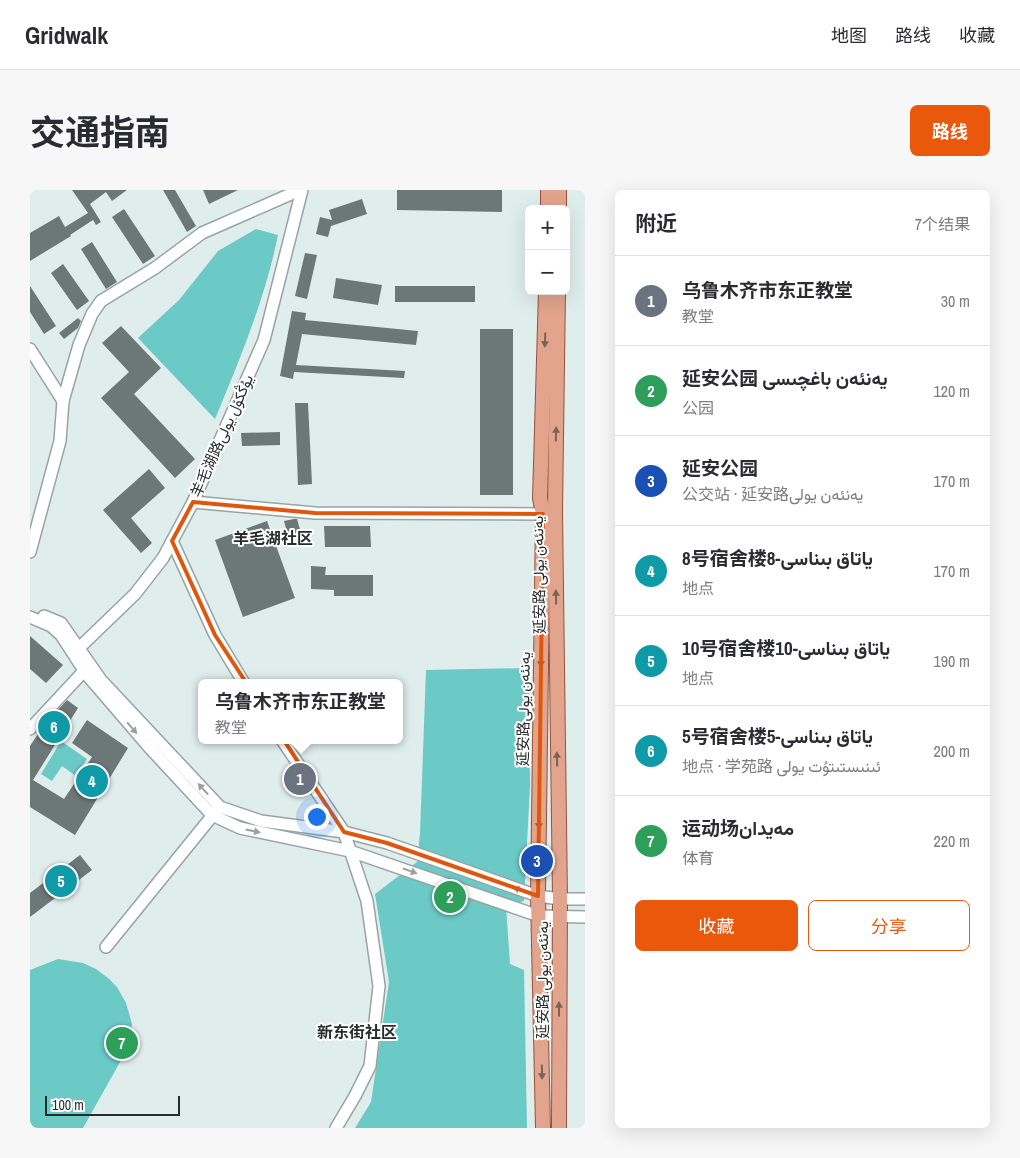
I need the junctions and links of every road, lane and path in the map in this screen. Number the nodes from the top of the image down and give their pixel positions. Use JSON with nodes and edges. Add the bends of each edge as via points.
{"nodes":[{"id":1,"x":301,"y":190,"type":"edge"},
{"id":2,"x":548,"y":190,"type":"edge"},
{"id":3,"x":559,"y":190,"type":"edge"},
{"id":4,"x":548,"y":205,"type":"edge"},
{"id":5,"x":559,"y":205,"type":"edge"},
{"id":6,"x":546,"y":295,"type":"edge"},
{"id":7,"x":558,"y":295,"type":"edge"},
{"id":8,"x":30,"y":349,"type":"edge"},
{"id":9,"x":63,"y":401,"type":"junction"},
{"id":10,"x":192,"y":502,"type":"junction"},
{"id":11,"x":543,"y":514,"type":"junction"},
{"id":12,"x":172,"y":541,"type":"junction"},
{"id":13,"x":30,"y":552,"type":"edge"},
{"id":14,"x":30,"y":611,"type":"edge"},
{"id":15,"x":30,"y":616,"type":"edge"},
{"id":16,"x":79,"y":648,"type":"junction"},
{"id":17,"x":84,"y":671,"type":"junction"},
{"id":18,"x":242,"y":679,"type":"edge"},
{"id":19,"x":30,"y":729,"type":"edge"},
{"id":20,"x":285,"y":744,"type":"edge"},
{"id":21,"x":216,"y":811,"type":"junction"},
{"id":22,"x":344,"y":832,"type":"junction"},
{"id":23,"x":350,"y":851,"type":"junction"},
{"id":24,"x":538,"y":896,"type":"junction"},
{"id":25,"x":585,"y":899,"type":"edge"},
{"id":26,"x":560,"y":900,"type":"junction"},
{"id":27,"x":539,"y":916,"type":"junction"},
{"id":28,"x":560,"y":917,"type":"junction"},
{"id":29,"x":585,"y":917,"type":"edge"},
{"id":30,"x":106,"y":947,"type":"dead end"},
{"id":31,"x":336,"y":1128,"type":"edge"},
{"id":32,"x":543,"y":1128,"type":"edge"},
{"id":33,"x":559,"y":1128,"type":"edge"}],
"edges":[{"from":1,"to":9,"type":"street","via":[[202,233],[155,268],[101,301],[79,346]]},
{"from":1,"to":10,"type":"street","name":"羊毛湖路يۇڭكۆل يولى","via":[[264,340]]},
{"from":2,"to":4,"type":"main road"},
{"from":3,"to":5,"type":"main road"},
{"from":6,"to":11,"type":"main road","name":"延安路يەنئەن يولى","one_way":true,"via":[[540,498]]},
{"from":26,"to":7,"type":"main road","name":"延安路 يەنئەن يولى","one_way":true,"via":[[555,510]]},
{"from":8,"to":9,"type":"street"},
{"from":9,"to":13,"type":"street","via":[[60,441]]},
{"from":10,"to":11,"type":"street","via":[[315,513]]},
{"from":10,"to":12,"type":"street","name":"羊毛湖路يۇڭكۆل يولى"},
{"from":11,"to":24,"type":"main road","name":"延安路يەنئەن يولى","one_way":true},
{"from":12,"to":16,"type":"street","name":"羊毛湖路يۇڭكۆل يولى","via":[[135,594]]},
{"from":12,"to":18,"type":"street","via":[[215,635]]},
{"from":14,"to":16,"type":"street","via":[[61,623]]},
{"from":15,"to":17,"type":"street","via":[[62,635]]},
{"from":21,"to":16,"type":"street","one_way":true,"via":[[101,680]]},
{"from":17,"to":19,"type":"street"},
{"from":17,"to":21,"type":"street","one_way":true,"via":[[148,746]]},
{"from":20,"to":22,"type":"street"},
{"from":21,"to":22,"type":"street","via":[[261,821]]},
{"from":21,"to":23,"type":"street","one_way":true,"via":[[240,828]]},
{"from":21,"to":30,"type":"street"},
{"from":22,"to":23,"type":"street"},
{"from":24,"to":22,"type":"street","one_way":true,"via":[[387,843]]},
{"from":23,"to":27,"type":"street","one_way":true},
{"from":23,"to":31,"type":"street","via":[[367,901],[379,986],[370,1066]]},
{"from":24,"to":26,"type":"street"},
{"from":24,"to":27,"type":"main road","name":"延安路يەنئەن يولى"},
{"from":25,"to":26,"type":"street"},
{"from":26,"to":28,"type":"main road","name":"延安路 يەنئەن يولى"},
{"from":27,"to":28,"type":"street"},
{"from":27,"to":32,"type":"main road","name":"延安路يەنئەن يولى","one_way":true},
{"from":28,"to":29,"type":"street"},
{"from":33,"to":28,"type":"main road","name":"延安路 يەنئەن يولى","one_way":true}]}
